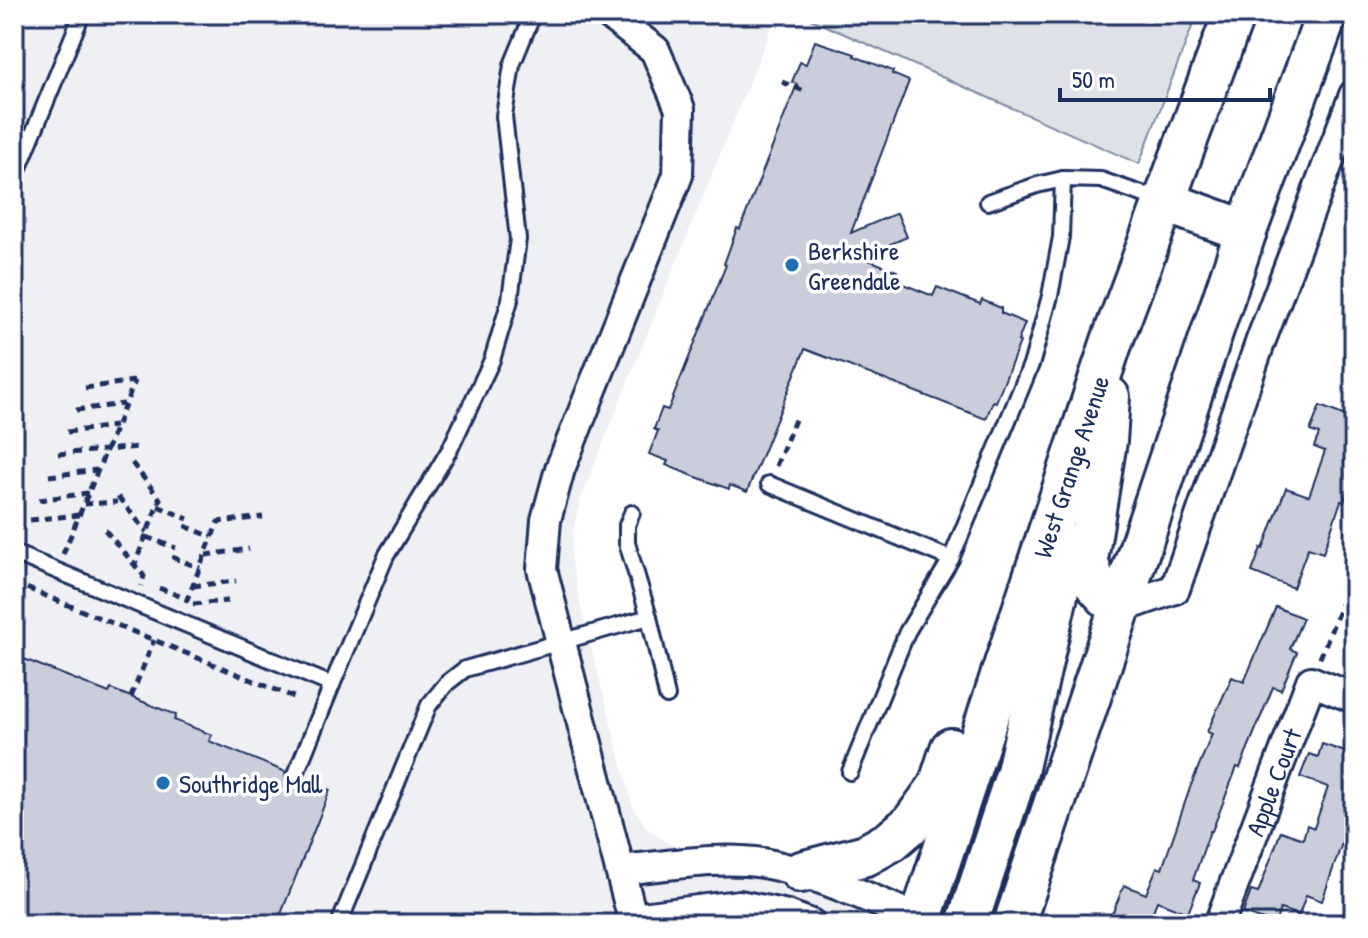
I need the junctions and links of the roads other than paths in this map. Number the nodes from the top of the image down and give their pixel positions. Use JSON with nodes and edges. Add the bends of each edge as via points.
{"nodes":[{"id":1,"x":82,"y":14,"type":"edge"},
{"id":2,"x":533,"y":14,"type":"edge"},
{"id":3,"x":608,"y":14,"type":"edge"},
{"id":4,"x":1234,"y":14,"type":"edge"},
{"id":5,"x":1327,"y":14,"type":"edge"},
{"id":6,"x":1354,"y":95,"type":"edge"},
{"id":7,"x":1063,"y":179,"type":"junction"},
{"id":8,"x":14,"y":180,"type":"edge"},
{"id":9,"x":1163,"y":201,"type":"junction"},
{"id":10,"x":988,"y":202,"type":"dead end"},
{"id":11,"x":1246,"y":231,"type":"junction"},
{"id":12,"x":1112,"y":341,"type":"junction"},
{"id":13,"x":1078,"y":440,"type":"junction"},
{"id":14,"x":769,"y":484,"type":"dead end"},
{"id":15,"x":632,"y":513,"type":"dead end"},
{"id":16,"x":14,"y":553,"type":"edge"},
{"id":17,"x":951,"y":559,"type":"junction"},
{"id":18,"x":1118,"y":609,"type":"junction"},
{"id":19,"x":649,"y":617,"type":"junction"},
{"id":20,"x":562,"y":643,"type":"junction"},
{"id":21,"x":332,"y":685,"type":"junction"},
{"id":22,"x":667,"y":696,"type":"dead end"},
{"id":23,"x":1354,"y":698,"type":"edge"},
{"id":24,"x":850,"y":772,"type":"dead end"},
{"id":25,"x":295,"y":776,"type":"dead end"},
{"id":26,"x":620,"y":870,"type":"junction"},
{"id":27,"x":801,"y":872,"type":"junction"},
{"id":28,"x":634,"y":921,"type":"edge"},
{"id":29,"x":923,"y":923,"type":"edge"},
{"id":30,"x":339,"y":924,"type":"edge"},
{"id":31,"x":811,"y":924,"type":"edge"},
{"id":32,"x":967,"y":924,"type":"edge"},
{"id":33,"x":1014,"y":924,"type":"edge"},
{"id":34,"x":1219,"y":924,"type":"edge"}],
"edges":[{"from":1,"to":8,"type":"lane"},
{"from":2,"to":21,"type":"lane","via":[[512,65],[504,116],[518,239],[510,300],[492,360],[450,449],[386,556]]},
{"from":3,"to":20,"type":"street","via":[[655,50],[680,109],[678,175],[560,469],[546,520],[542,569]]},
{"from":4,"to":9,"type":"street","name":"West Grange Avenue"},
{"from":5,"to":11,"type":"street"},
{"from":6,"to":18,"type":"street","via":[[1175,589]]},
{"from":7,"to":9,"type":"lane","via":[[1101,180]]},
{"from":7,"to":10,"type":"lane"},
{"from":7,"to":17,"type":"lane","via":[[1061,237],[1032,362]]},
{"from":9,"to":11,"type":"street"},
{"from":9,"to":12,"type":"street","name":"West Grange Avenue"},
{"from":11,"to":18,"type":"street"},
{"from":12,"to":13,"type":"street","name":"West Grange Avenue"},
{"from":12,"to":18,"type":"street","via":[[1106,441],[1087,560],[1095,584]]},
{"from":13,"to":27,"type":"street","via":[[1004,589],[939,786],[891,841],[866,855]]},
{"from":13,"to":29,"type":"street","name":"West Grange Avenue"},
{"from":13,"to":32,"type":"street","via":[[1064,564],[1020,757]]},
{"from":14,"to":17,"type":"lane"},
{"from":15,"to":19,"type":"lane","via":[[627,543]]},
{"from":16,"to":21,"type":"lane"},
{"from":17,"to":24,"type":"lane","via":[[907,632]]},
{"from":18,"to":33,"type":"street"},
{"from":19,"to":20,"type":"lane"},
{"from":19,"to":22,"type":"lane"},
{"from":20,"to":26,"type":"street"},
{"from":20,"to":30,"type":"lane","via":[[465,669],[429,705]]},
{"from":21,"to":25,"type":"lane"},
{"from":23,"to":34,"type":"street","name":"Apple Court","via":[[1311,681]]},
{"from":26,"to":27,"type":"street","via":[[728,861]]},
{"from":26,"to":28,"type":"street"},
{"from":27,"to":29,"type":"street"},
{"from":28,"to":31,"type":"street","via":[[739,905]]}]}
